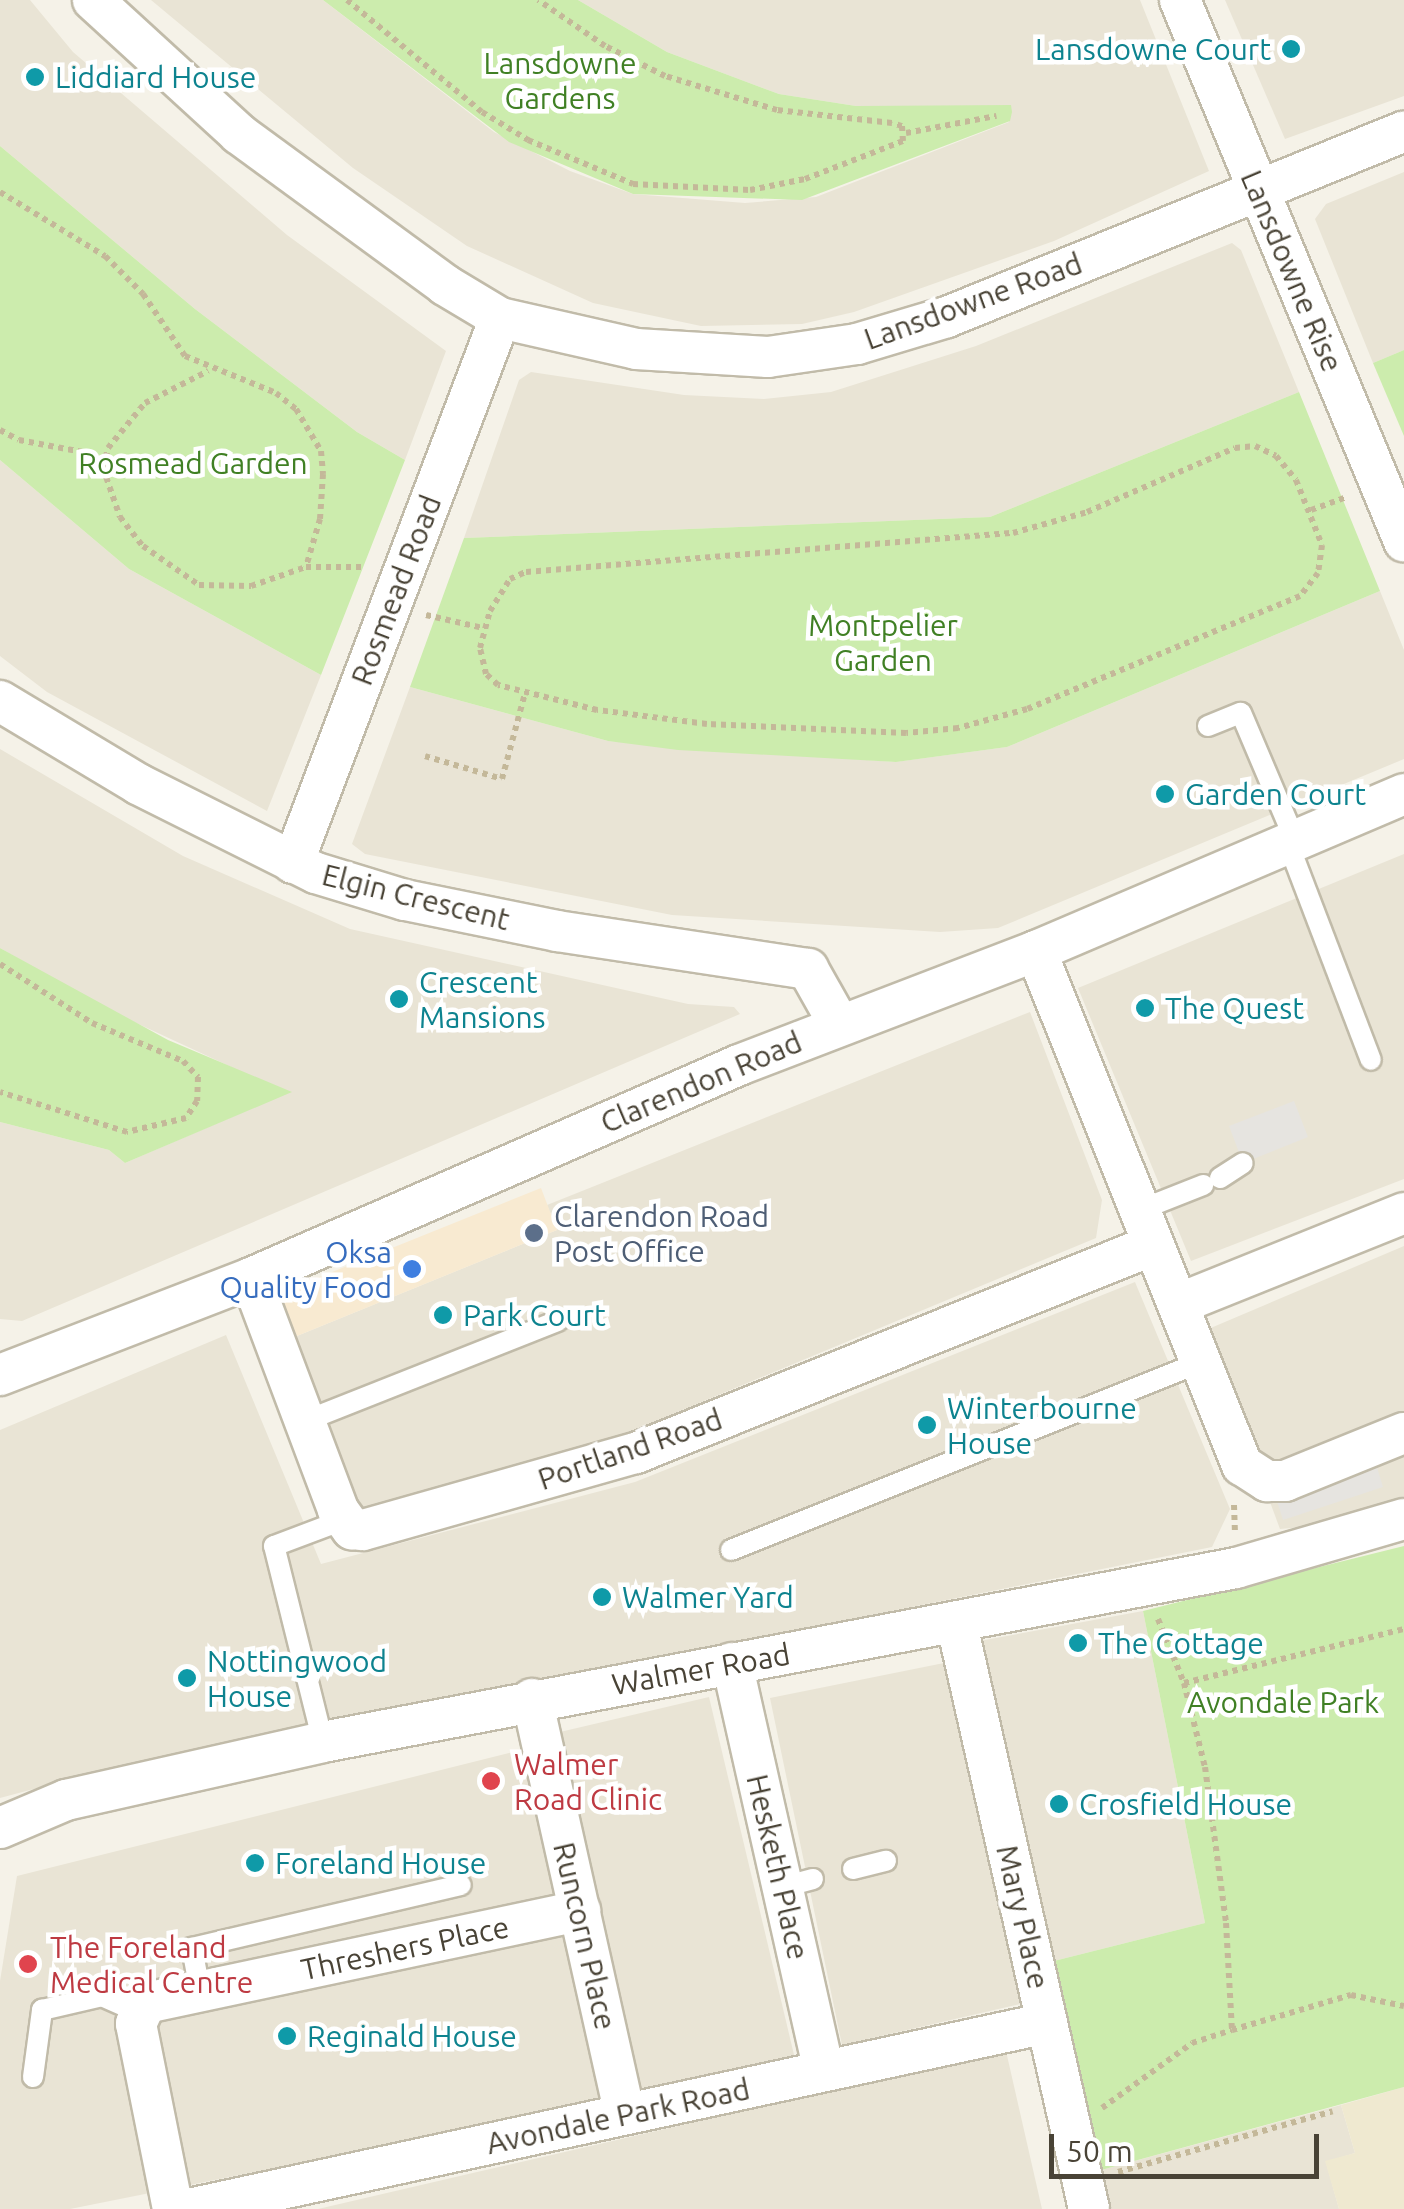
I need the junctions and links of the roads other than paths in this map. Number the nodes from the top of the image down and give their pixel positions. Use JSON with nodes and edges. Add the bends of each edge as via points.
{"nodes":[{"id":1,"x":93,"y":0,"type":"edge"},
{"id":2,"x":1180,"y":0,"type":"edge"},
{"id":3,"x":1404,"y":130,"type":"edge"},
{"id":4,"x":1259,"y":190,"type":"junction"},
{"id":5,"x":500,"y":318,"type":"junction"},
{"id":6,"x":1404,"y":541,"type":"edge"},
{"id":7,"x":0,"y":701,"type":"edge"},
{"id":8,"x":1208,"y":726,"type":"dead end"},
{"id":9,"x":1404,"y":794,"type":"edge"},
{"id":10,"x":1291,"y":842,"type":"junction"},
{"id":11,"x":293,"y":863,"type":"junction"},
{"id":12,"x":1036,"y":951,"type":"junction"},
{"id":13,"x":839,"y":1024,"type":"junction"},
{"id":14,"x":1371,"y":1060,"type":"dead end"},
{"id":15,"x":1242,"y":1162,"type":"dead end"},
{"id":16,"x":1404,"y":1213,"type":"edge"},
{"id":17,"x":1147,"y":1227,"type":"junction"},
{"id":18,"x":251,"y":1278,"type":"junction"},
{"id":19,"x":1178,"y":1304,"type":"junction"},
{"id":20,"x":558,"y":1321,"type":"dead end"},
{"id":21,"x":1201,"y":1362,"type":"junction"},
{"id":22,"x":5,"y":1367,"type":"edge"},
{"id":23,"x":305,"y":1422,"type":"junction"},
{"id":24,"x":1404,"y":1434,"type":"edge"},
{"id":25,"x":1404,"y":1519,"type":"edge"},
{"id":26,"x":343,"y":1520,"type":"junction"},
{"id":27,"x":731,"y":1550,"type":"dead end"},
{"id":28,"x":956,"y":1625,"type":"junction"},
{"id":29,"x":732,"y":1663,"type":"junction"},
{"id":30,"x":532,"y":1700,"type":"junction"},
{"id":31,"x":323,"y":1742,"type":"junction"},
{"id":32,"x":0,"y":1828,"type":"edge"},
{"id":33,"x":886,"y":1861,"type":"dead end"},
{"id":34,"x":852,"y":1869,"type":"dead end"},
{"id":35,"x":462,"y":1885,"type":"dead end"},
{"id":36,"x":580,"y":1912,"type":"junction"},
{"id":37,"x":200,"y":1991,"type":"junction"},
{"id":38,"x":138,"y":2012,"type":"junction"},
{"id":39,"x":1047,"y":2023,"type":"junction"},
{"id":40,"x":824,"y":2072,"type":"junction"},
{"id":41,"x":33,"y":2077,"type":"dead end"},
{"id":42,"x":626,"y":2114,"type":"junction"},
{"id":43,"x":1086,"y":2196,"type":"edge"},
{"id":44,"x":174,"y":2209,"type":"edge"},
{"id":45,"x":189,"y":2209,"type":"edge"}],
"edges":[{"from":1,"to":5,"type":"street","name":"Lansdowne Road","via":[[318,197]]},
{"from":2,"to":4,"type":"street","name":"Lansdowne Rise"},
{"from":3,"to":4,"type":"street","name":"Lansdowne Road"},
{"from":4,"to":5,"type":"street","name":"Lansdowne Road","via":[[947,317],[818,351],[768,356],[636,349]]},
{"from":4,"to":6,"type":"street","name":"Lansdowne Rise"},
{"from":5,"to":11,"type":"street","name":"Rosmead Road"},
{"from":7,"to":11,"type":"street","name":"Elgin Crescent","via":[[87,756]]},
{"from":8,"to":10,"type":"lane","via":[[1241,712]]},
{"from":9,"to":10,"type":"street","name":"Clarendon Road"},
{"from":10,"to":12,"type":"street","name":"Clarendon Road"},
{"from":10,"to":14,"type":"lane"},
{"from":11,"to":13,"type":"street","name":"Elgin Crescent","via":[[351,886],[482,916],[808,969]]},
{"from":12,"to":13,"type":"street","name":"Clarendon Road"},
{"from":12,"to":17,"type":"street"},
{"from":13,"to":18,"type":"street","name":"Clarendon Road"},
{"from":15,"to":17,"type":"lane"},
{"from":16,"to":19,"type":"street"},
{"from":17,"to":19,"type":"street"},
{"from":17,"to":26,"type":"street","name":"Portland Road","via":[[636,1453],[363,1530]]},
{"from":18,"to":22,"type":"street","name":"Clarendon Road"},
{"from":18,"to":23,"type":"street"},
{"from":19,"to":21,"type":"street"},
{"from":20,"to":23,"type":"lane"},
{"from":21,"to":24,"type":"street","via":[[1242,1466],[1267,1482],[1285,1481]]},
{"from":21,"to":27,"type":"lane"},
{"from":23,"to":26,"type":"street"},
{"from":25,"to":28,"type":"street","name":"Walmer Road","via":[[1236,1568]]},
{"from":26,"to":31,"type":"lane","via":[[274,1546]]},
{"from":28,"to":29,"type":"street","name":"Walmer Road"},
{"from":28,"to":39,"type":"street","name":"Mary Place"},
{"from":29,"to":30,"type":"street","name":"Walmer Road"},
{"from":29,"to":40,"type":"street","name":"Hesketh Place","via":[[798,1883]]},
{"from":30,"to":31,"type":"street","name":"Walmer Road"},
{"from":30,"to":36,"type":"street","name":"Runcorn Place"},
{"from":31,"to":32,"type":"street","name":"Walmer Road","via":[[66,1800]]},
{"from":33,"to":34,"type":"lane"},
{"from":35,"to":37,"type":"lane","via":[[192,1948]]},
{"from":36,"to":37,"type":"street","name":"Threshers Place"},
{"from":36,"to":42,"type":"street","name":"Runcorn Place"},
{"from":37,"to":38,"type":"street","name":"Threshers Place","via":[[146,2002]]},
{"from":38,"to":41,"type":"lane","via":[[102,1996],[42,2010]]},
{"from":38,"to":44,"type":"street"},
{"from":39,"to":40,"type":"street","name":"Avondale Park Road"},
{"from":39,"to":43,"type":"street","name":"Mary Place"},
{"from":40,"to":42,"type":"street","name":"Avondale Park Road"},
{"from":42,"to":45,"type":"street","name":"Avondale Park Road"}]}
